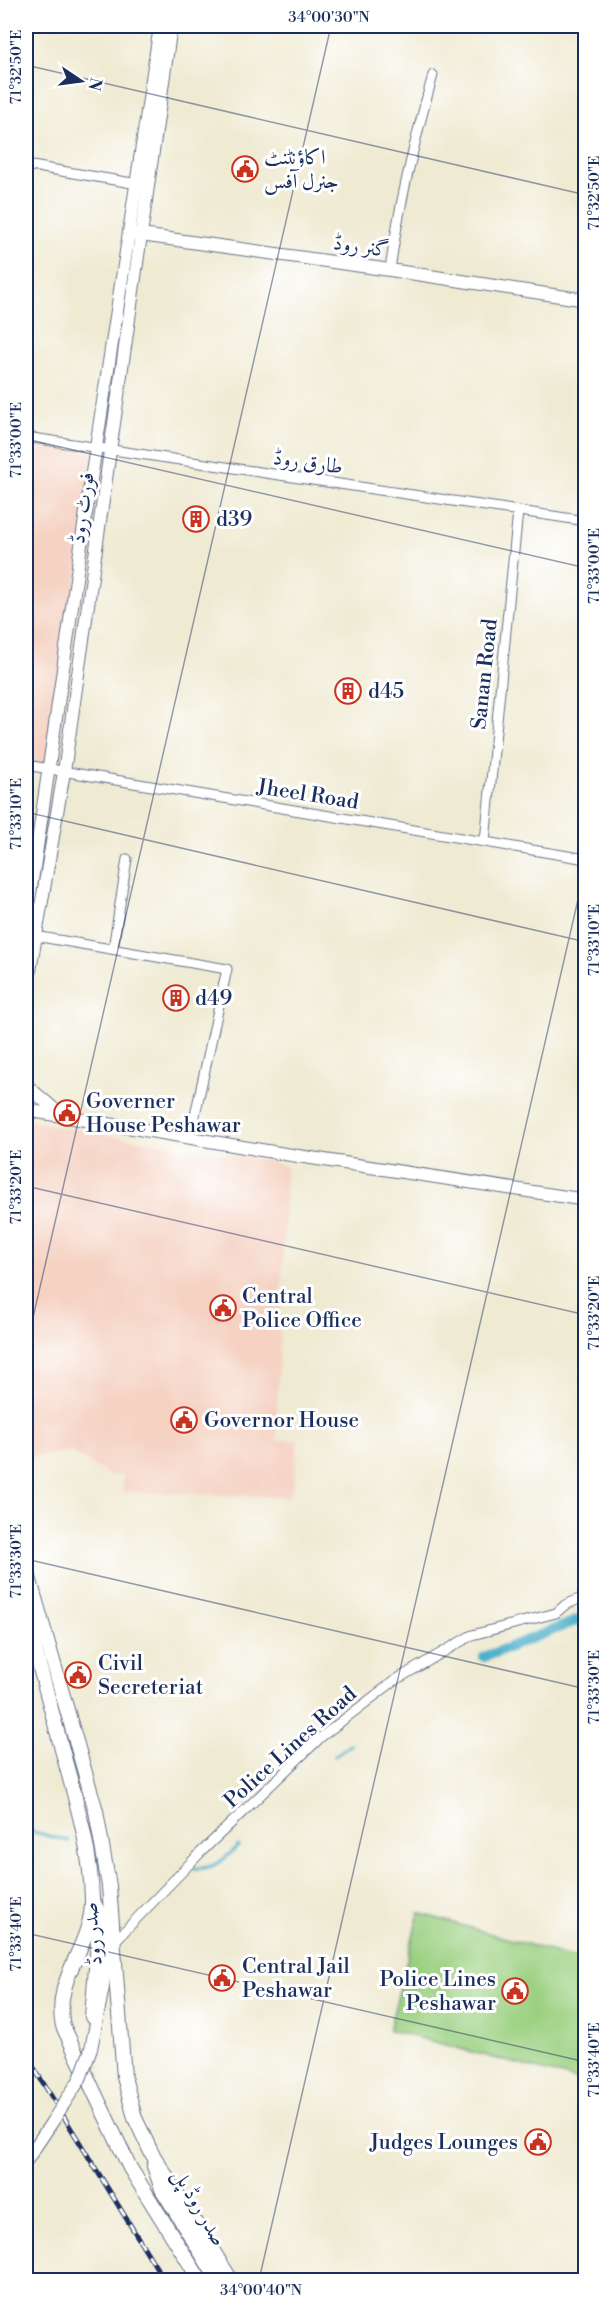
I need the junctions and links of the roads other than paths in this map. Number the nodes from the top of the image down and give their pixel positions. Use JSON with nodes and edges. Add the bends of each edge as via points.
{"nodes":[{"id":1,"x":160,"y":26,"type":"edge"},
{"id":2,"x":170,"y":26,"type":"edge"},
{"id":3,"x":433,"y":75,"type":"dead end"},
{"id":4,"x":26,"y":165,"type":"edge"},
{"id":5,"x":138,"y":184,"type":"junction"},
{"id":6,"x":136,"y":234,"type":"junction"},
{"id":7,"x":390,"y":270,"type":"junction"},
{"id":8,"x":585,"y":300,"type":"edge"},
{"id":9,"x":26,"y":437,"type":"edge"},
{"id":10,"x":95,"y":448,"type":"junction"},
{"id":11,"x":110,"y":451,"type":"junction"},
{"id":12,"x":518,"y":511,"type":"junction"},
{"id":13,"x":585,"y":521,"type":"edge"},
{"id":14,"x":26,"y":765,"type":"edge"},
{"id":15,"x":50,"y":768,"type":"junction"},
{"id":16,"x":64,"y":772,"type":"junction"},
{"id":17,"x":485,"y":841,"type":"junction"},
{"id":18,"x":127,"y":859,"type":"dead end"},
{"id":19,"x":585,"y":859,"type":"edge"},
{"id":20,"x":26,"y":919,"type":"edge"},
{"id":21,"x":35,"y":936,"type":"junction"},
{"id":22,"x":113,"y":949,"type":"junction"},
{"id":23,"x":26,"y":994,"type":"edge"},
{"id":24,"x":26,"y":1085,"type":"edge"},
{"id":25,"x":26,"y":1110,"type":"edge"},
{"id":26,"x":65,"y":1118,"type":"junction"},
{"id":27,"x":190,"y":1138,"type":"junction"},
{"id":28,"x":585,"y":1200,"type":"edge"},
{"id":29,"x":26,"y":1567,"type":"edge"},
{"id":30,"x":585,"y":1596,"type":"edge"},
{"id":31,"x":26,"y":1616,"type":"edge"},
{"id":32,"x":109,"y":1886,"type":"junction"},
{"id":33,"x":92,"y":1897,"type":"junction"},
{"id":34,"x":114,"y":1942,"type":"junction"},
{"id":35,"x":91,"y":2048,"type":"junction"},
{"id":36,"x":151,"y":2152,"type":"junction"},
{"id":37,"x":26,"y":2161,"type":"edge"},
{"id":38,"x":200,"y":2280,"type":"edge"},
{"id":39,"x":218,"y":2280,"type":"edge"},
{"id":40,"x":231,"y":2280,"type":"edge"}],
"edges":[{"from":1,"to":5,"type":"street","name":"فورٹ روڈ"},
{"from":2,"to":6,"type":"street","name":"فورٹ روڈ"},
{"from":3,"to":7,"type":"street","via":[[411,153]]},
{"from":4,"to":5,"type":"street"},
{"from":5,"to":6,"type":"street","name":"فورٹ روڈ"},
{"from":6,"to":7,"type":"street","name":"گنر روڈ"},
{"from":6,"to":10,"type":"street","name":"فورٹ روڈ"},
{"from":6,"to":11,"type":"street","name":"فورٹ روڈ"},
{"from":7,"to":8,"type":"street","name":"گنر روڈ"},
{"from":9,"to":10,"type":"street","name":"طارق روڈ"},
{"from":10,"to":11,"type":"street","name":"طارق روڈ"},
{"from":10,"to":15,"type":"street","name":"فورٹ روڈ"},
{"from":11,"to":12,"type":"street","name":"طارق روڈ"},
{"from":11,"to":16,"type":"street","name":"فورٹ روڈ"},
{"from":12,"to":13,"type":"street","name":"طارق روڈ"},
{"from":12,"to":17,"type":"street","name":"Sanan Road"},
{"from":14,"to":15,"type":"street","name":"Jheel Road"},
{"from":15,"to":16,"type":"street","name":"Jheel Road"},
{"from":15,"to":20,"type":"street","name":"فورٹ روڈ"},
{"from":16,"to":17,"type":"street","name":"Jheel Road"},
{"from":16,"to":21,"type":"street","name":"فورٹ روڈ"},
{"from":17,"to":19,"type":"street","name":"Jheel Road"},
{"from":18,"to":22,"type":"street"},
{"from":21,"to":22,"type":"street"},
{"from":21,"to":23,"type":"street","name":"فورٹ روڈ"},
{"from":22,"to":27,"type":"street","via":[[227,969]]},
{"from":24,"to":26,"type":"street"},
{"from":25,"to":26,"type":"street"},
{"from":26,"to":27,"type":"street"},
{"from":27,"to":28,"type":"street"},
{"from":29,"to":32,"type":"main road","name":"صدر روڈ","via":[[96,1811]]},
{"from":30,"to":34,"type":"street","name":"Police Lines Road","via":[[556,1613],[472,1635],[394,1681],[321,1737]]},
{"from":31,"to":33,"type":"main road","name":"صدر روڈ","via":[[80,1808]]},
{"from":32,"to":34,"type":"main road","name":"صدر روڈ"},
{"from":32,"to":35,"type":"street","via":[[103,1987]]},
{"from":33,"to":35,"type":"street","via":[[99,1918]]},
{"from":33,"to":38,"type":"main road","name":"صدر روڈ","via":[[84,1936],[63,1989],[63,2026],[130,2168]]},
{"from":34,"to":36,"type":"main road","name":"صدر روڈ","via":[[124,2077],[135,2118]]},
{"from":35,"to":37,"type":"street","bridge":true,"via":[[80,2079]]},
{"from":36,"to":39,"type":"main road","name":"صدر روڈ پل","via":[[156,2177]]},
{"from":36,"to":40,"type":"main road","name":"صدر روڈ"}]}
